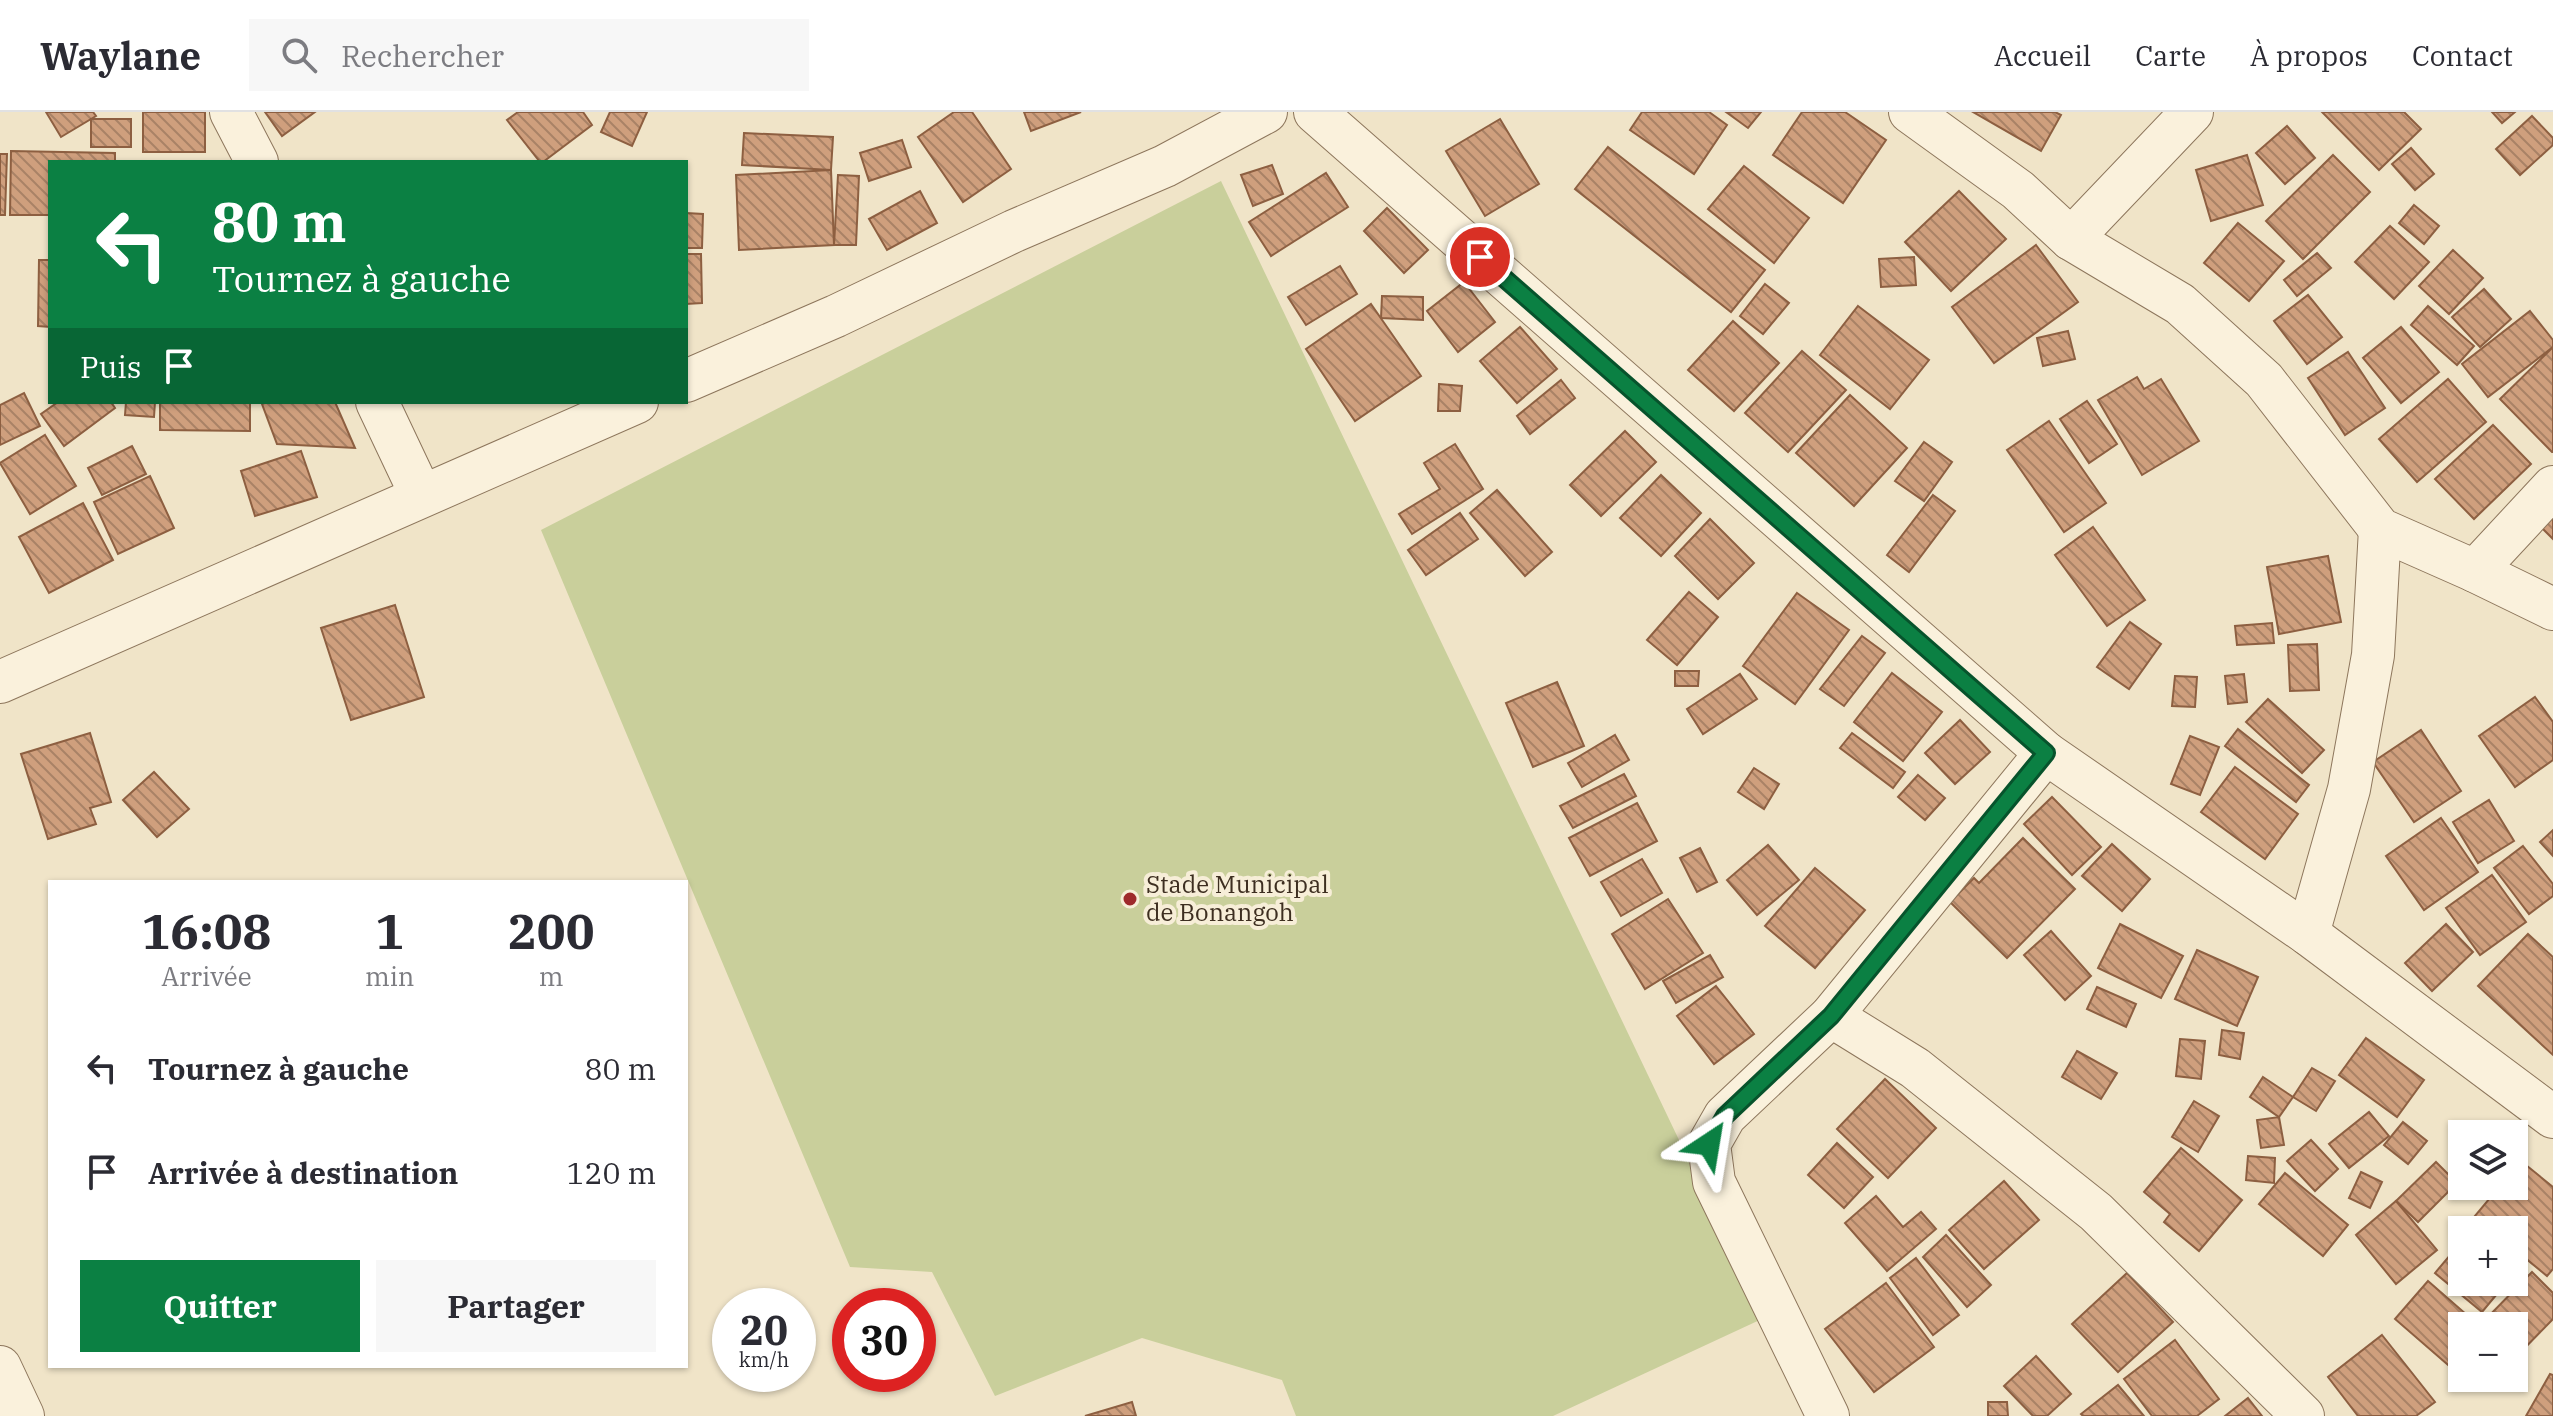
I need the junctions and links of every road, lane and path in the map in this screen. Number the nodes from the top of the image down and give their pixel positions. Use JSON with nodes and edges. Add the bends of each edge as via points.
{"nodes":[{"id":1,"x":231,"y":112,"type":"edge"},
{"id":2,"x":1266,"y":112,"type":"edge"},
{"id":3,"x":1315,"y":112,"type":"edge"},
{"id":4,"x":1910,"y":112,"type":"edge"},
{"id":5,"x":2192,"y":112,"type":"edge"},
{"id":6,"x":256,"y":160,"type":"edge"},
{"id":7,"x":2071,"y":239,"type":"junction"},
{"id":8,"x":688,"y":380,"type":"edge"},
{"id":9,"x":378,"y":404,"type":"edge"},
{"id":10,"x":632,"y":404,"type":"edge"},
{"id":11,"x":2553,"y":487,"type":"edge"},
{"id":12,"x":421,"y":495,"type":"junction"},
{"id":13,"x":2380,"y":529,"type":"junction"},
{"id":14,"x":2475,"y":571,"type":"junction"},
{"id":15,"x":2553,"y":609,"type":"edge"},
{"id":16,"x":0,"y":682,"type":"edge"},
{"id":17,"x":2046,"y":753,"type":"junction"},
{"id":18,"x":2308,"y":934,"type":"junction"},
{"id":19,"x":1831,"y":1016,"type":"junction"},
{"id":20,"x":2553,"y":1117,"type":"edge"},
{"id":21,"x":0,"y":1367,"type":"edge"},
{"id":22,"x":23,"y":1416,"type":"edge"},
{"id":23,"x":1828,"y":1416,"type":"edge"},
{"id":24,"x":2303,"y":1416,"type":"edge"}],
"edges":[{"from":1,"to":6,"type":"street"},
{"from":2,"to":8,"type":"street","via":[[1165,166]]},
{"from":3,"to":17,"type":"street"},
{"from":4,"to":7,"type":"street","via":[[2018,190]]},
{"from":5,"to":7,"type":"street"},
{"from":7,"to":13,"type":"street","via":[[2180,304],[2264,380]]},
{"from":9,"to":12,"type":"street"},
{"from":10,"to":12,"type":"street"},
{"from":11,"to":14,"type":"street"},
{"from":12,"to":16,"type":"street"},
{"from":13,"to":14,"type":"street"},
{"from":13,"to":18,"type":"street","via":[[2373,655],[2349,789]]},
{"from":14,"to":15,"type":"street"},
{"from":17,"to":18,"type":"street"},
{"from":17,"to":19,"type":"street"},
{"from":18,"to":20,"type":"street"},
{"from":19,"to":23,"type":"street","via":[[1725,1116],[1709,1144],[1714,1182]]},
{"from":19,"to":24,"type":"street","via":[[1915,1068],[2096,1212]]},
{"from":21,"to":22,"type":"street"}]}
